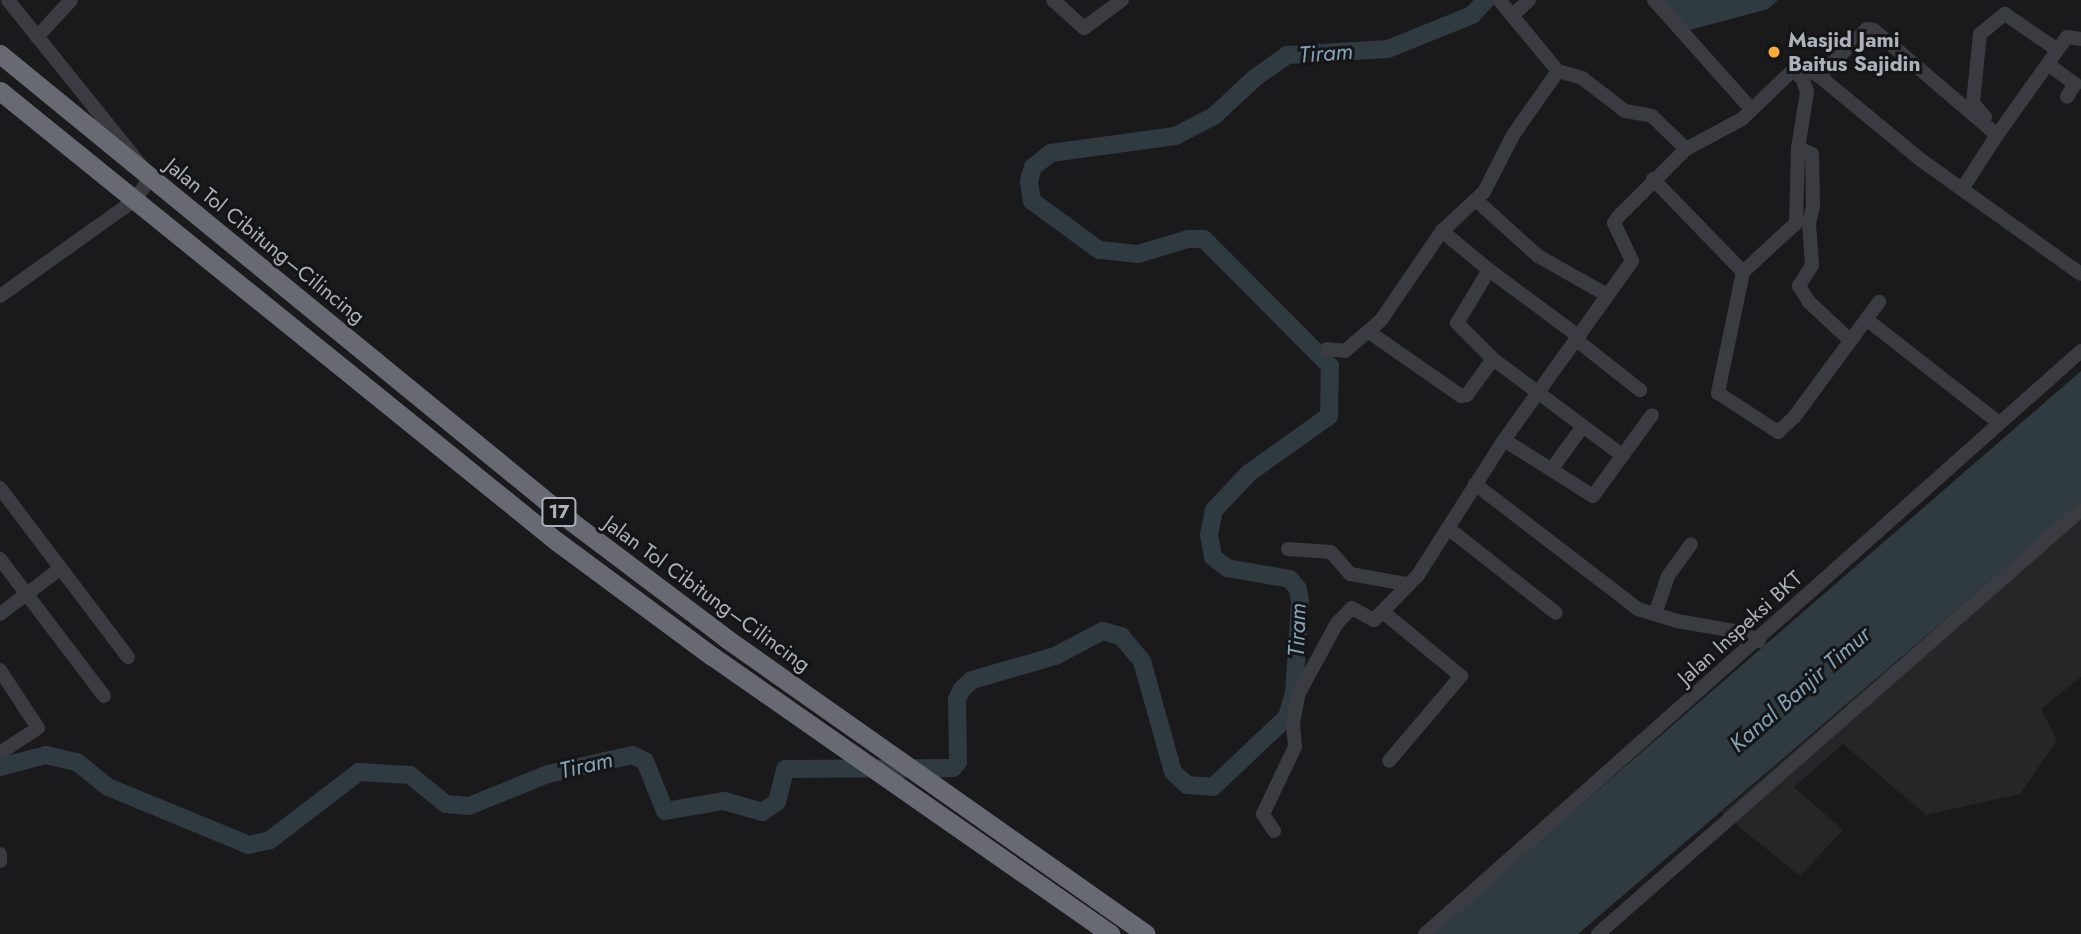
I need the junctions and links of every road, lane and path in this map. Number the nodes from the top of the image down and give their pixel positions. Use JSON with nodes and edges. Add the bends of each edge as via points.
{"nodes":[{"id":1,"x":8,"y":0,"type":"edge"},
{"id":2,"x":71,"y":0,"type":"edge"},
{"id":3,"x":1053,"y":0,"type":"edge"},
{"id":4,"x":1122,"y":0,"type":"edge"},
{"id":5,"x":1529,"y":0,"type":"edge"},
{"id":6,"x":1654,"y":0,"type":"edge"},
{"id":7,"x":1500,"y":1,"type":"edge"},
{"id":8,"x":1513,"y":15,"type":"junction"},
{"id":9,"x":37,"y":37,"type":"junction"},
{"id":10,"x":2081,"y":39,"type":"edge"},
{"id":11,"x":2053,"y":47,"type":"dead end"},
{"id":12,"x":0,"y":54,"type":"edge"},
{"id":13,"x":2048,"y":64,"type":"junction"},
{"id":14,"x":1792,"y":70,"type":"junction"},
{"id":15,"x":1558,"y":71,"type":"junction"},
{"id":16,"x":1819,"y":76,"type":"junction"},
{"id":17,"x":0,"y":91,"type":"edge"},
{"id":18,"x":2067,"y":97,"type":"dead end"},
{"id":19,"x":1751,"y":108,"type":"junction"},
{"id":20,"x":1995,"y":133,"type":"junction"},
{"id":21,"x":1798,"y":148,"type":"junction"},
{"id":22,"x":1686,"y":149,"type":"junction"},
{"id":23,"x":1653,"y":179,"type":"junction"},
{"id":24,"x":1962,"y":190,"type":"junction"},
{"id":25,"x":1476,"y":200,"type":"junction"},
{"id":26,"x":1442,"y":231,"type":"junction"},
{"id":27,"x":1489,"y":270,"type":"junction"},
{"id":28,"x":2080,"y":270,"type":"edge"},
{"id":29,"x":1743,"y":272,"type":"junction"},
{"id":30,"x":1607,"y":295,"type":"junction"},
{"id":31,"x":0,"y":296,"type":"edge"},
{"id":32,"x":1879,"y":302,"type":"dead end"},
{"id":33,"x":1866,"y":319,"type":"junction"},
{"id":34,"x":1369,"y":332,"type":"junction"},
{"id":35,"x":1576,"y":337,"type":"junction"},
{"id":36,"x":1851,"y":341,"type":"junction"},
{"id":37,"x":1327,"y":349,"type":"dead end"},
{"id":38,"x":2081,"y":351,"type":"edge"},
{"id":39,"x":1493,"y":359,"type":"junction"},
{"id":40,"x":1640,"y":390,"type":"dead end"},
{"id":41,"x":1537,"y":392,"type":"junction"},
{"id":42,"x":1652,"y":415,"type":"dead end"},
{"id":43,"x":1999,"y":423,"type":"junction"},
{"id":44,"x":1583,"y":426,"type":"junction"},
{"id":45,"x":1504,"y":440,"type":"junction"},
{"id":46,"x":1623,"y":456,"type":"junction"},
{"id":47,"x":1551,"y":470,"type":"junction"},
{"id":48,"x":1475,"y":484,"type":"junction"},
{"id":49,"x":0,"y":488,"type":"edge"},
{"id":50,"x":2081,"y":510,"type":"edge"},
{"id":51,"x":1448,"y":528,"type":"junction"},
{"id":52,"x":1691,"y":544,"type":"dead end"},
{"id":53,"x":1288,"y":549,"type":"dead end"},
{"id":54,"x":0,"y":559,"type":"edge"},
{"id":55,"x":61,"y":568,"type":"junction"},
{"id":56,"x":1407,"y":584,"type":"junction"},
{"id":57,"x":27,"y":594,"type":"junction"},
{"id":58,"x":1383,"y":612,"type":"junction"},
{"id":59,"x":1556,"y":613,"type":"dead end"},
{"id":60,"x":0,"y":614,"type":"edge"},
{"id":61,"x":1655,"y":614,"type":"junction"},
{"id":62,"x":1759,"y":641,"type":"junction"},
{"id":63,"x":128,"y":657,"type":"dead end"},
{"id":64,"x":0,"y":670,"type":"edge"},
{"id":65,"x":104,"y":696,"type":"dead end"},
{"id":66,"x":0,"y":753,"type":"edge"},
{"id":67,"x":1390,"y":761,"type":"dead end"},
{"id":68,"x":1274,"y":831,"type":"dead end"},
{"id":69,"x":0,"y":854,"type":"edge"},
{"id":70,"x":0,"y":861,"type":"edge"},
{"id":71,"x":1111,"y":934,"type":"edge"},
{"id":72,"x":1146,"y":934,"type":"edge"},
{"id":73,"x":1425,"y":934,"type":"edge"},
{"id":74,"x":1598,"y":934,"type":"edge"}],
"edges":[{"from":1,"to":9,"type":"street"},
{"from":2,"to":9,"type":"street"},
{"from":3,"to":4,"type":"street","via":[[1084,28]]},
{"from":5,"to":8,"type":"street"},
{"from":6,"to":19,"type":"street"},
{"from":7,"to":8,"type":"street"},
{"from":8,"to":15,"type":"street"},
{"from":9,"to":31,"type":"street","via":[[151,178],[133,201]]},
{"from":10,"to":13,"type":"street","via":[[2069,35]]},
{"from":11,"to":20,"type":"street","via":[[2005,14],[1978,37],[1973,107],[1992,121]]},
{"from":12,"to":72,"type":"highway","name":"Jalan Tol Cibitung–Cilincing","number":"17","bridge":true,"via":[[572,523],[727,639]]},
{"from":13,"to":18,"type":"street","via":[[2074,84]]},
{"from":13,"to":20,"type":"street"},
{"from":14,"to":16,"type":"street","via":[[1801,66]]},
{"from":14,"to":19,"type":"street"},
{"from":14,"to":21,"type":"street","via":[[1802,78],[1807,92]]},
{"from":15,"to":22,"type":"street","via":[[1582,78],[1625,111],[1652,116]]},
{"from":15,"to":25,"type":"street","via":[[1513,135],[1502,163]]},
{"from":16,"to":20,"type":"street","via":[[1871,28]]},
{"from":16,"to":24,"type":"street"},
{"from":17,"to":71,"type":"highway","number":"17","bridge":true,"via":[[555,540],[712,656]]},
{"from":19,"to":22,"type":"street","via":[[1742,119]]},
{"from":20,"to":24,"type":"street"},
{"from":21,"to":29,"type":"street","via":[[1796,223]]},
{"from":21,"to":36,"type":"street","via":[[1812,154],[1813,206],[1809,223],[1812,265],[1799,286],[1809,302]]},
{"from":22,"to":23,"type":"street"},
{"from":23,"to":29,"type":"street"},
{"from":23,"to":30,"type":"street","via":[[1616,220],[1633,258]]},
{"from":24,"to":28,"type":"street"},
{"from":25,"to":26,"type":"street"},
{"from":25,"to":30,"type":"street","via":[[1538,256]]},
{"from":26,"to":27,"type":"street"},
{"from":26,"to":34,"type":"street"},
{"from":27,"to":35,"type":"street"},
{"from":27,"to":39,"type":"street","via":[[1457,323]]},
{"from":29,"to":36,"type":"street","via":[[1718,393],[1774,433],[1795,416]]},
{"from":30,"to":35,"type":"street"},
{"from":32,"to":33,"type":"street"},
{"from":33,"to":36,"type":"street"},
{"from":33,"to":43,"type":"street"},
{"from":34,"to":37,"type":"street","via":[[1345,351]]},
{"from":34,"to":39,"type":"street","via":[[1461,396],[1467,395]]},
{"from":35,"to":40,"type":"street"},
{"from":35,"to":41,"type":"street"},
{"from":38,"to":43,"type":"street","name":"Jalan Inspeksi BKT"},
{"from":39,"to":41,"type":"street"},
{"from":41,"to":44,"type":"street"},
{"from":41,"to":45,"type":"street"},
{"from":42,"to":46,"type":"street"},
{"from":43,"to":62,"type":"street","name":"Jalan Inspeksi BKT"},
{"from":44,"to":46,"type":"street"},
{"from":44,"to":47,"type":"street"},
{"from":45,"to":47,"type":"street"},
{"from":45,"to":48,"type":"street"},
{"from":46,"to":47,"type":"street","via":[[1593,496]]},
{"from":48,"to":51,"type":"street"},
{"from":48,"to":61,"type":"street","via":[[1617,594]]},
{"from":49,"to":55,"type":"street"},
{"from":50,"to":74,"type":"street"},
{"from":51,"to":56,"type":"street"},
{"from":51,"to":59,"type":"street"},
{"from":52,"to":61,"type":"street","via":[[1668,576]]},
{"from":53,"to":56,"type":"street","via":[[1331,552],[1350,574]]},
{"from":54,"to":57,"type":"street"},
{"from":55,"to":57,"type":"street"},
{"from":55,"to":63,"type":"street"},
{"from":56,"to":58,"type":"street"},
{"from":57,"to":60,"type":"street"},
{"from":57,"to":65,"type":"street"},
{"from":58,"to":67,"type":"street","via":[[1461,676]]},
{"from":58,"to":68,"type":"street","via":[[1371,620],[1354,608],[1347,610],[1302,684],[1293,723],[1296,747],[1263,814]]},
{"from":61,"to":62,"type":"street","via":[[1741,632]]},
{"from":62,"to":73,"type":"street","name":"Jalan Inspeksi BKT"},
{"from":64,"to":66,"type":"street","via":[[37,722],[34,734]]},
{"from":69,"to":70,"type":"street"}]}
